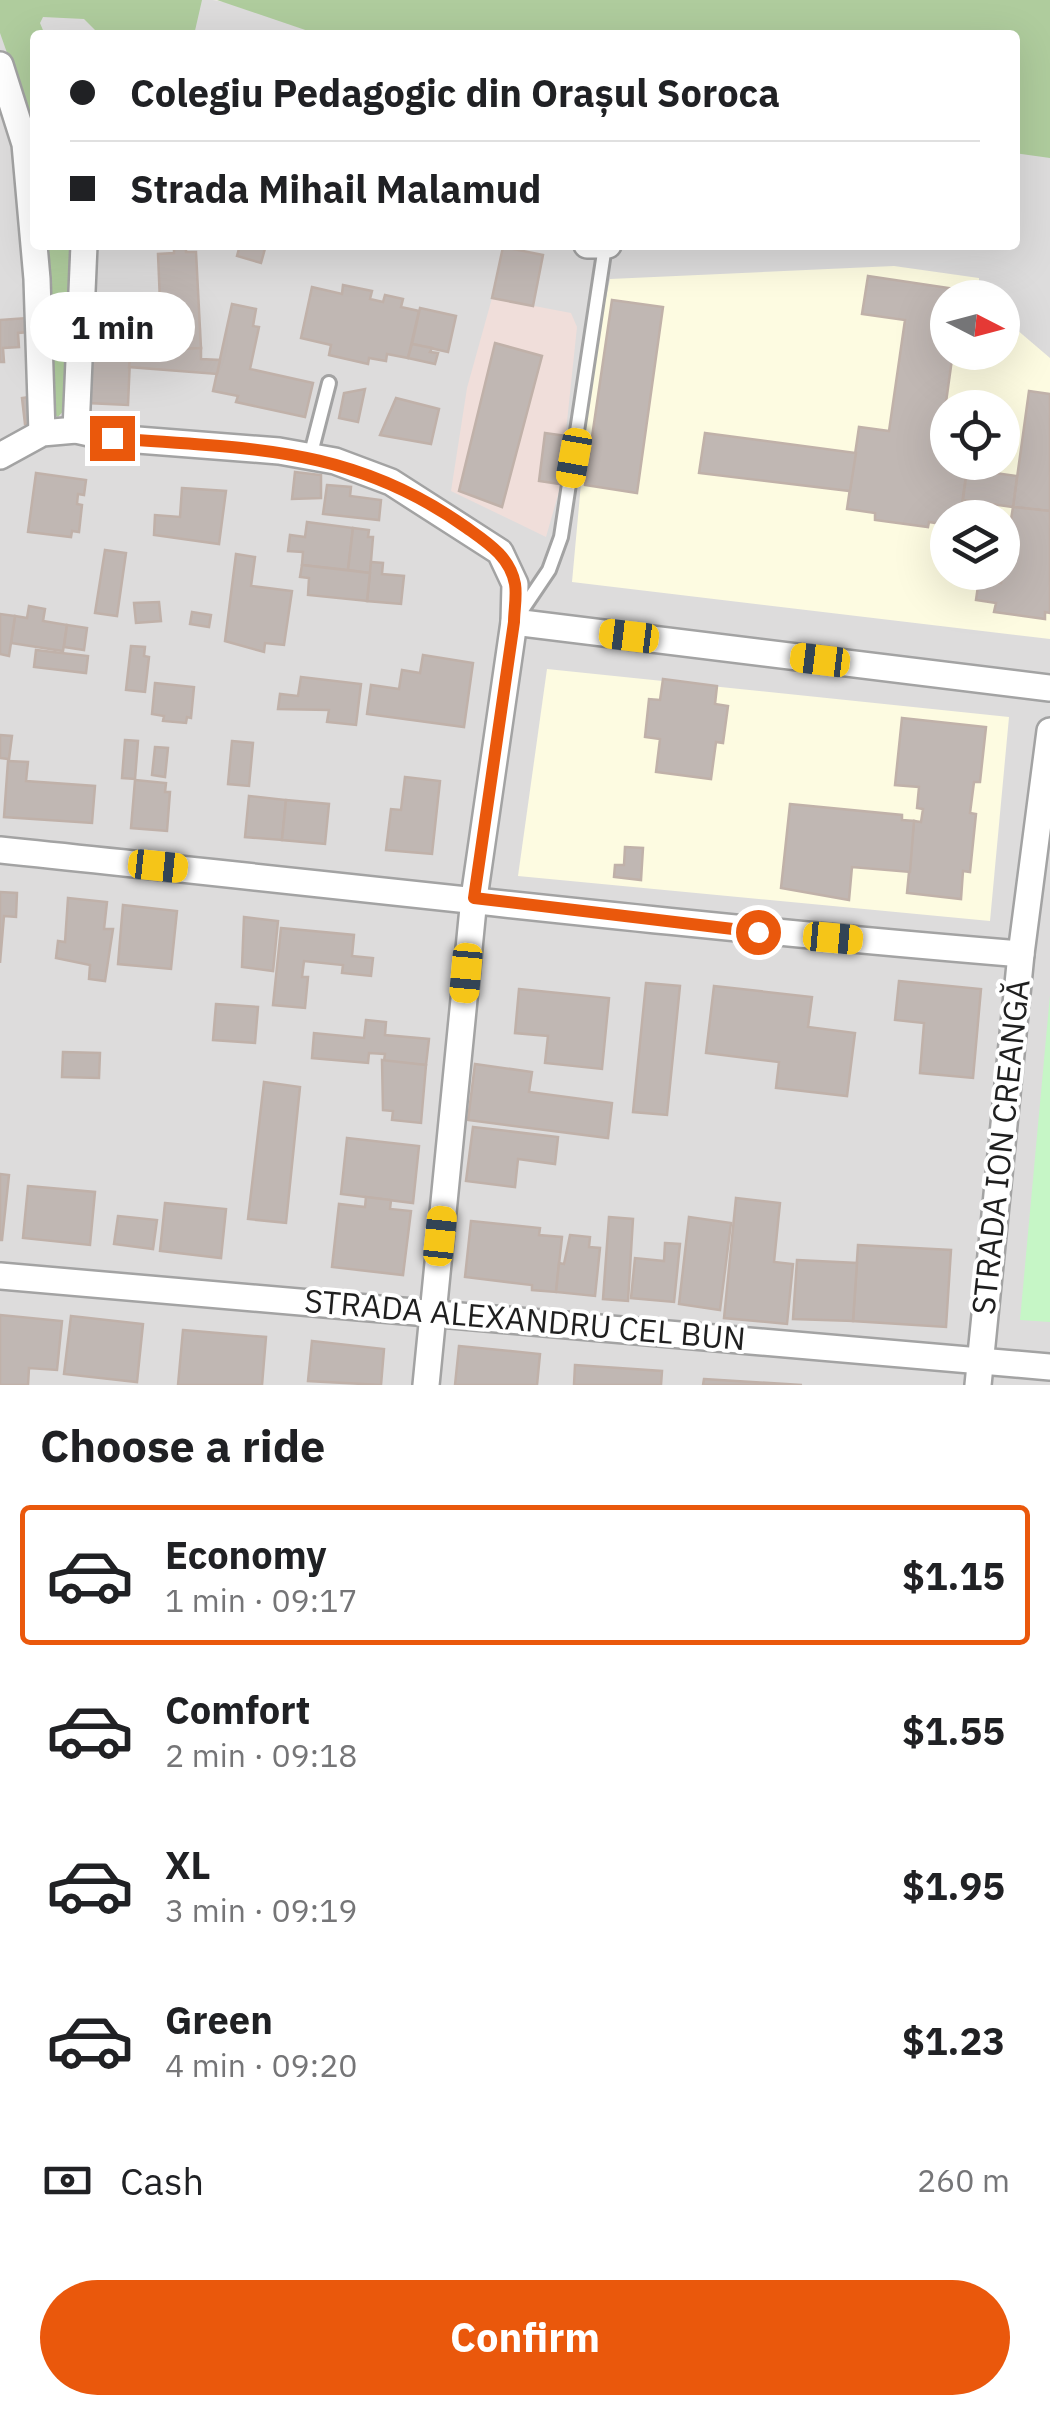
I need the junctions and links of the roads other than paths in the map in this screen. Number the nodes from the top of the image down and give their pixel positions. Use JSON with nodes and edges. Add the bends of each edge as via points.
{"nodes":[{"id":1,"x":0,"y":65,"type":"edge"},
{"id":2,"x":30,"y":193,"type":"edge"},
{"id":3,"x":35,"y":250,"type":"edge"},
{"id":4,"x":84,"y":250,"type":"edge"},
{"id":5,"x":599,"y":250,"type":"edge"},
{"id":6,"x":329,"y":383,"type":"dead end"},
{"id":7,"x":76,"y":430,"type":"junction"},
{"id":8,"x":42,"y":433,"type":"junction"},
{"id":9,"x":0,"y":456,"type":"edge"},
{"id":10,"x":310,"y":457,"type":"junction"},
{"id":11,"x":514,"y":622,"type":"junction"},
{"id":12,"x":1050,"y":688,"type":"edge"},
{"id":13,"x":1050,"y":731,"type":"edge"},
{"id":14,"x":0,"y":850,"type":"edge"},
{"id":15,"x":474,"y":898,"type":"junction"},
{"id":16,"x":1020,"y":954,"type":"junction"},
{"id":17,"x":0,"y":1276,"type":"edge"},
{"id":18,"x":433,"y":1312,"type":"junction"},
{"id":19,"x":1050,"y":1367,"type":"edge"},
{"id":20,"x":979,"y":1373,"type":"edge"},
{"id":21,"x":426,"y":1385,"type":"edge"}],
"edges":[{"from":1,"to":2,"type":"street","via":[[26,144]]},
{"from":3,"to":8,"type":"street"},
{"from":4,"to":7,"type":"street"},
{"from":5,"to":11,"type":"lane","via":[[561,537]]},
{"from":6,"to":10,"type":"lane"},
{"from":7,"to":8,"type":"street"},
{"from":7,"to":10,"type":"street"},
{"from":8,"to":9,"type":"street"},
{"from":10,"to":11,"type":"street","via":[[392,482],[500,552],[515,584]]},
{"from":11,"to":12,"type":"street"},
{"from":11,"to":15,"type":"street"},
{"from":13,"to":16,"type":"street","name":"STRADA ION CREANGĂ"},
{"from":14,"to":15,"type":"street"},
{"from":15,"to":16,"type":"street","via":[[720,929]]},
{"from":15,"to":18,"type":"street"},
{"from":16,"to":20,"type":"street","name":"STRADA ION CREANGĂ"},
{"from":17,"to":18,"type":"street","name":"STRADA ALEXANDRU CEL BUN"},
{"from":18,"to":20,"type":"street","name":"STRADA ALEXANDRU CEL BUN"},
{"from":18,"to":21,"type":"street"},
{"from":19,"to":20,"type":"street","name":"STRADA ALEXANDRU CEL BUN"}]}
